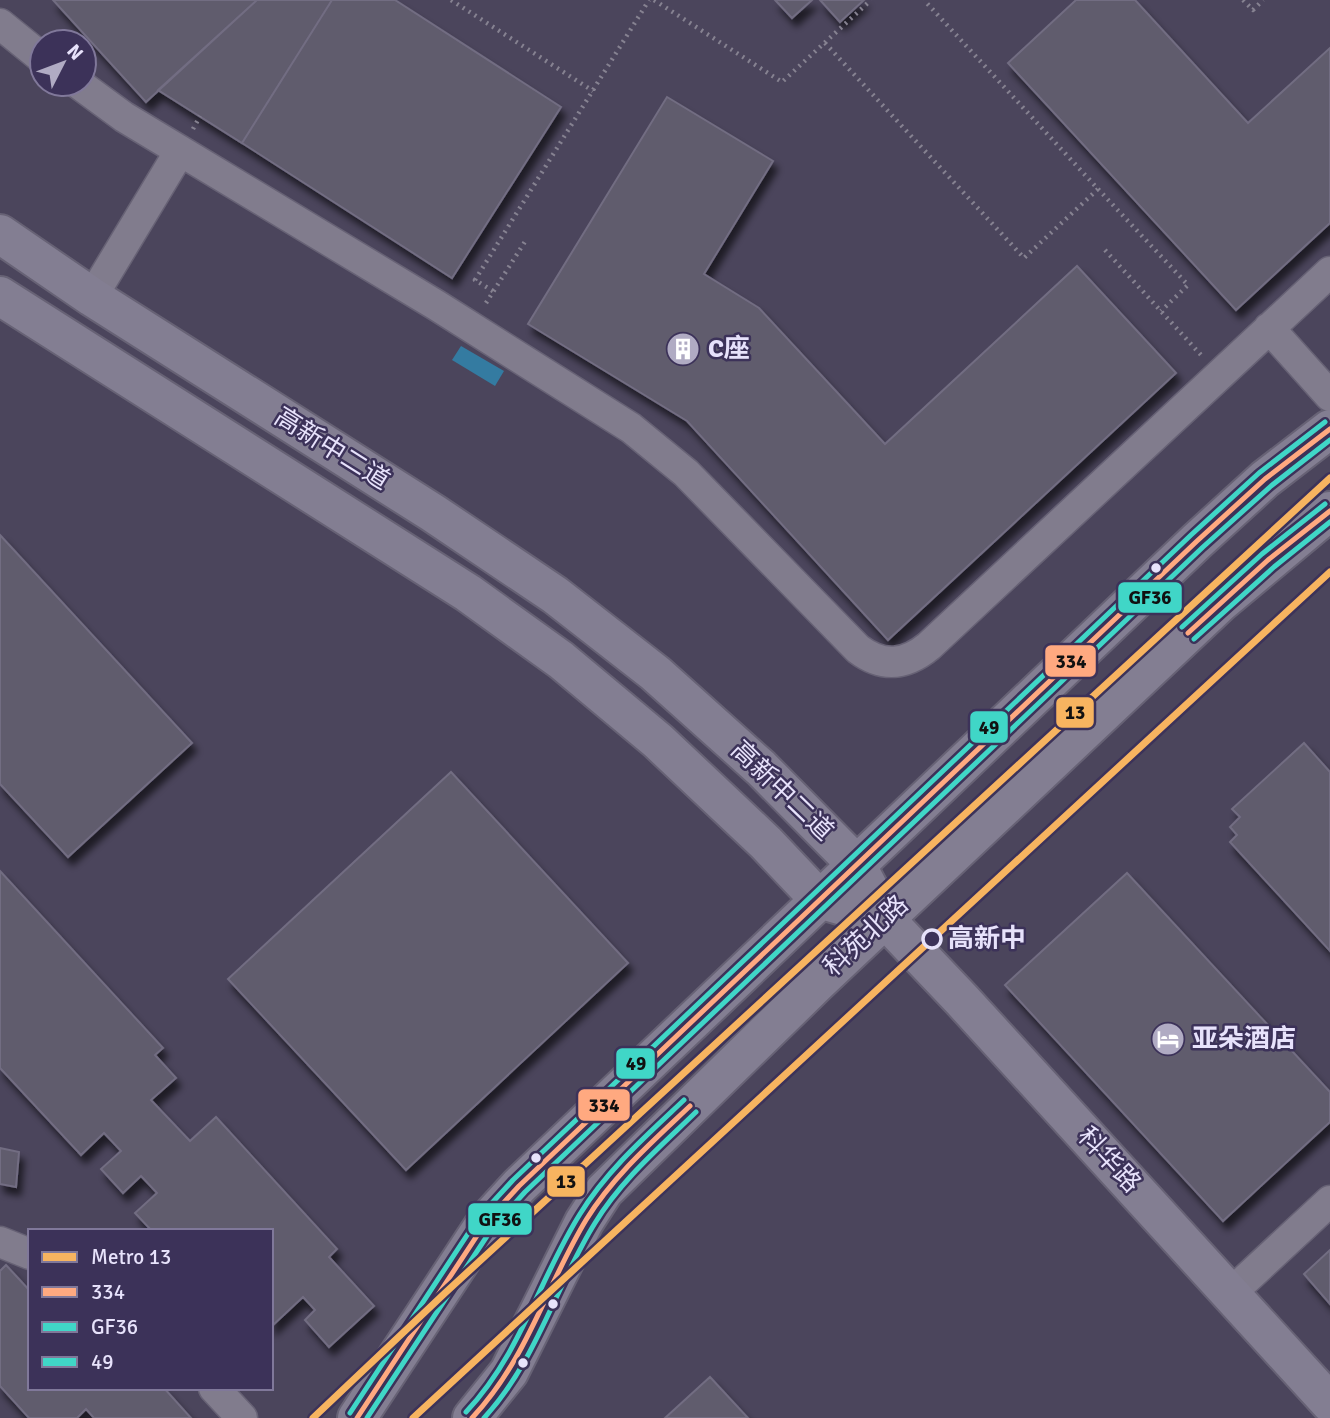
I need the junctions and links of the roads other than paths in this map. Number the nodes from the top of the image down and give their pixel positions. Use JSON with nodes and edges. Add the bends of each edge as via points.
{"nodes":[{"id":1,"x":0,"y":24,"type":"edge"},
{"id":2,"x":28,"y":47,"type":"edge"},
{"id":3,"x":98,"y":98,"type":"edge"},
{"id":4,"x":180,"y":151,"type":"junction"},
{"id":5,"x":0,"y":234,"type":"edge"},
{"id":6,"x":1330,"y":272,"type":"edge"},
{"id":7,"x":0,"y":296,"type":"edge"},
{"id":8,"x":92,"y":297,"type":"junction"},
{"id":9,"x":1269,"y":328,"type":"junction"},
{"id":10,"x":1330,"y":396,"type":"edge"},
{"id":11,"x":1330,"y":429,"type":"edge"},
{"id":12,"x":1330,"y":511,"type":"edge"},
{"id":13,"x":856,"y":864,"type":"junction"},
{"id":14,"x":819,"y":899,"type":"junction"},
{"id":15,"x":885,"y":919,"type":"junction"},
{"id":16,"x":1330,"y":1200,"type":"edge"},
{"id":17,"x":0,"y":1242,"type":"edge"},
{"id":18,"x":28,"y":1253,"type":"edge"},
{"id":19,"x":1231,"y":1293,"type":"junction"},
{"id":20,"x":216,"y":1390,"type":"edge"},
{"id":21,"x":1330,"y":1403,"type":"edge"},
{"id":22,"x":242,"y":1418,"type":"edge"},
{"id":23,"x":357,"y":1418,"type":"edge"},
{"id":24,"x":472,"y":1418,"type":"edge"}],
"edges":[{"from":1,"to":2,"type":"street"},
{"from":3,"to":4,"type":"street"},
{"from":4,"to":8,"type":"street"},
{"from":4,"to":9,"type":"street","via":[[471,327],[658,448],[858,649],[890,662],[917,656],[929,646]]},
{"from":5,"to":8,"type":"main road","name":"高新中二道"},
{"from":6,"to":9,"type":"street"},
{"from":7,"to":14,"type":"main road","name":"高新中二道","via":[[392,543],[561,660],[658,741]]},
{"from":8,"to":13,"type":"main road","name":"高新中二道","via":[[433,513],[555,596],[654,673],[752,759]]},
{"from":9,"to":10,"type":"street"},
{"from":11,"to":13,"type":"main road","via":[[1207,532]]},
{"from":12,"to":15,"type":"main road","name":"科苑北路","via":[[1220,603]]},
{"from":13,"to":14,"type":"main road"},
{"from":13,"to":15,"type":"main road","name":"高新中二道"},
{"from":14,"to":15,"type":"main road","name":"高新中二道"},
{"from":14,"to":23,"type":"main road","via":[[519,1186],[486,1223]]},
{"from":15,"to":19,"type":"main road","name":"科华路"},
{"from":15,"to":24,"type":"main road","name":"科苑北路","via":[[604,1191],[509,1372]]},
{"from":16,"to":19,"type":"street"},
{"from":17,"to":18,"type":"street"},
{"from":19,"to":21,"type":"main road","name":"科华路"},
{"from":20,"to":22,"type":"street"}]}
